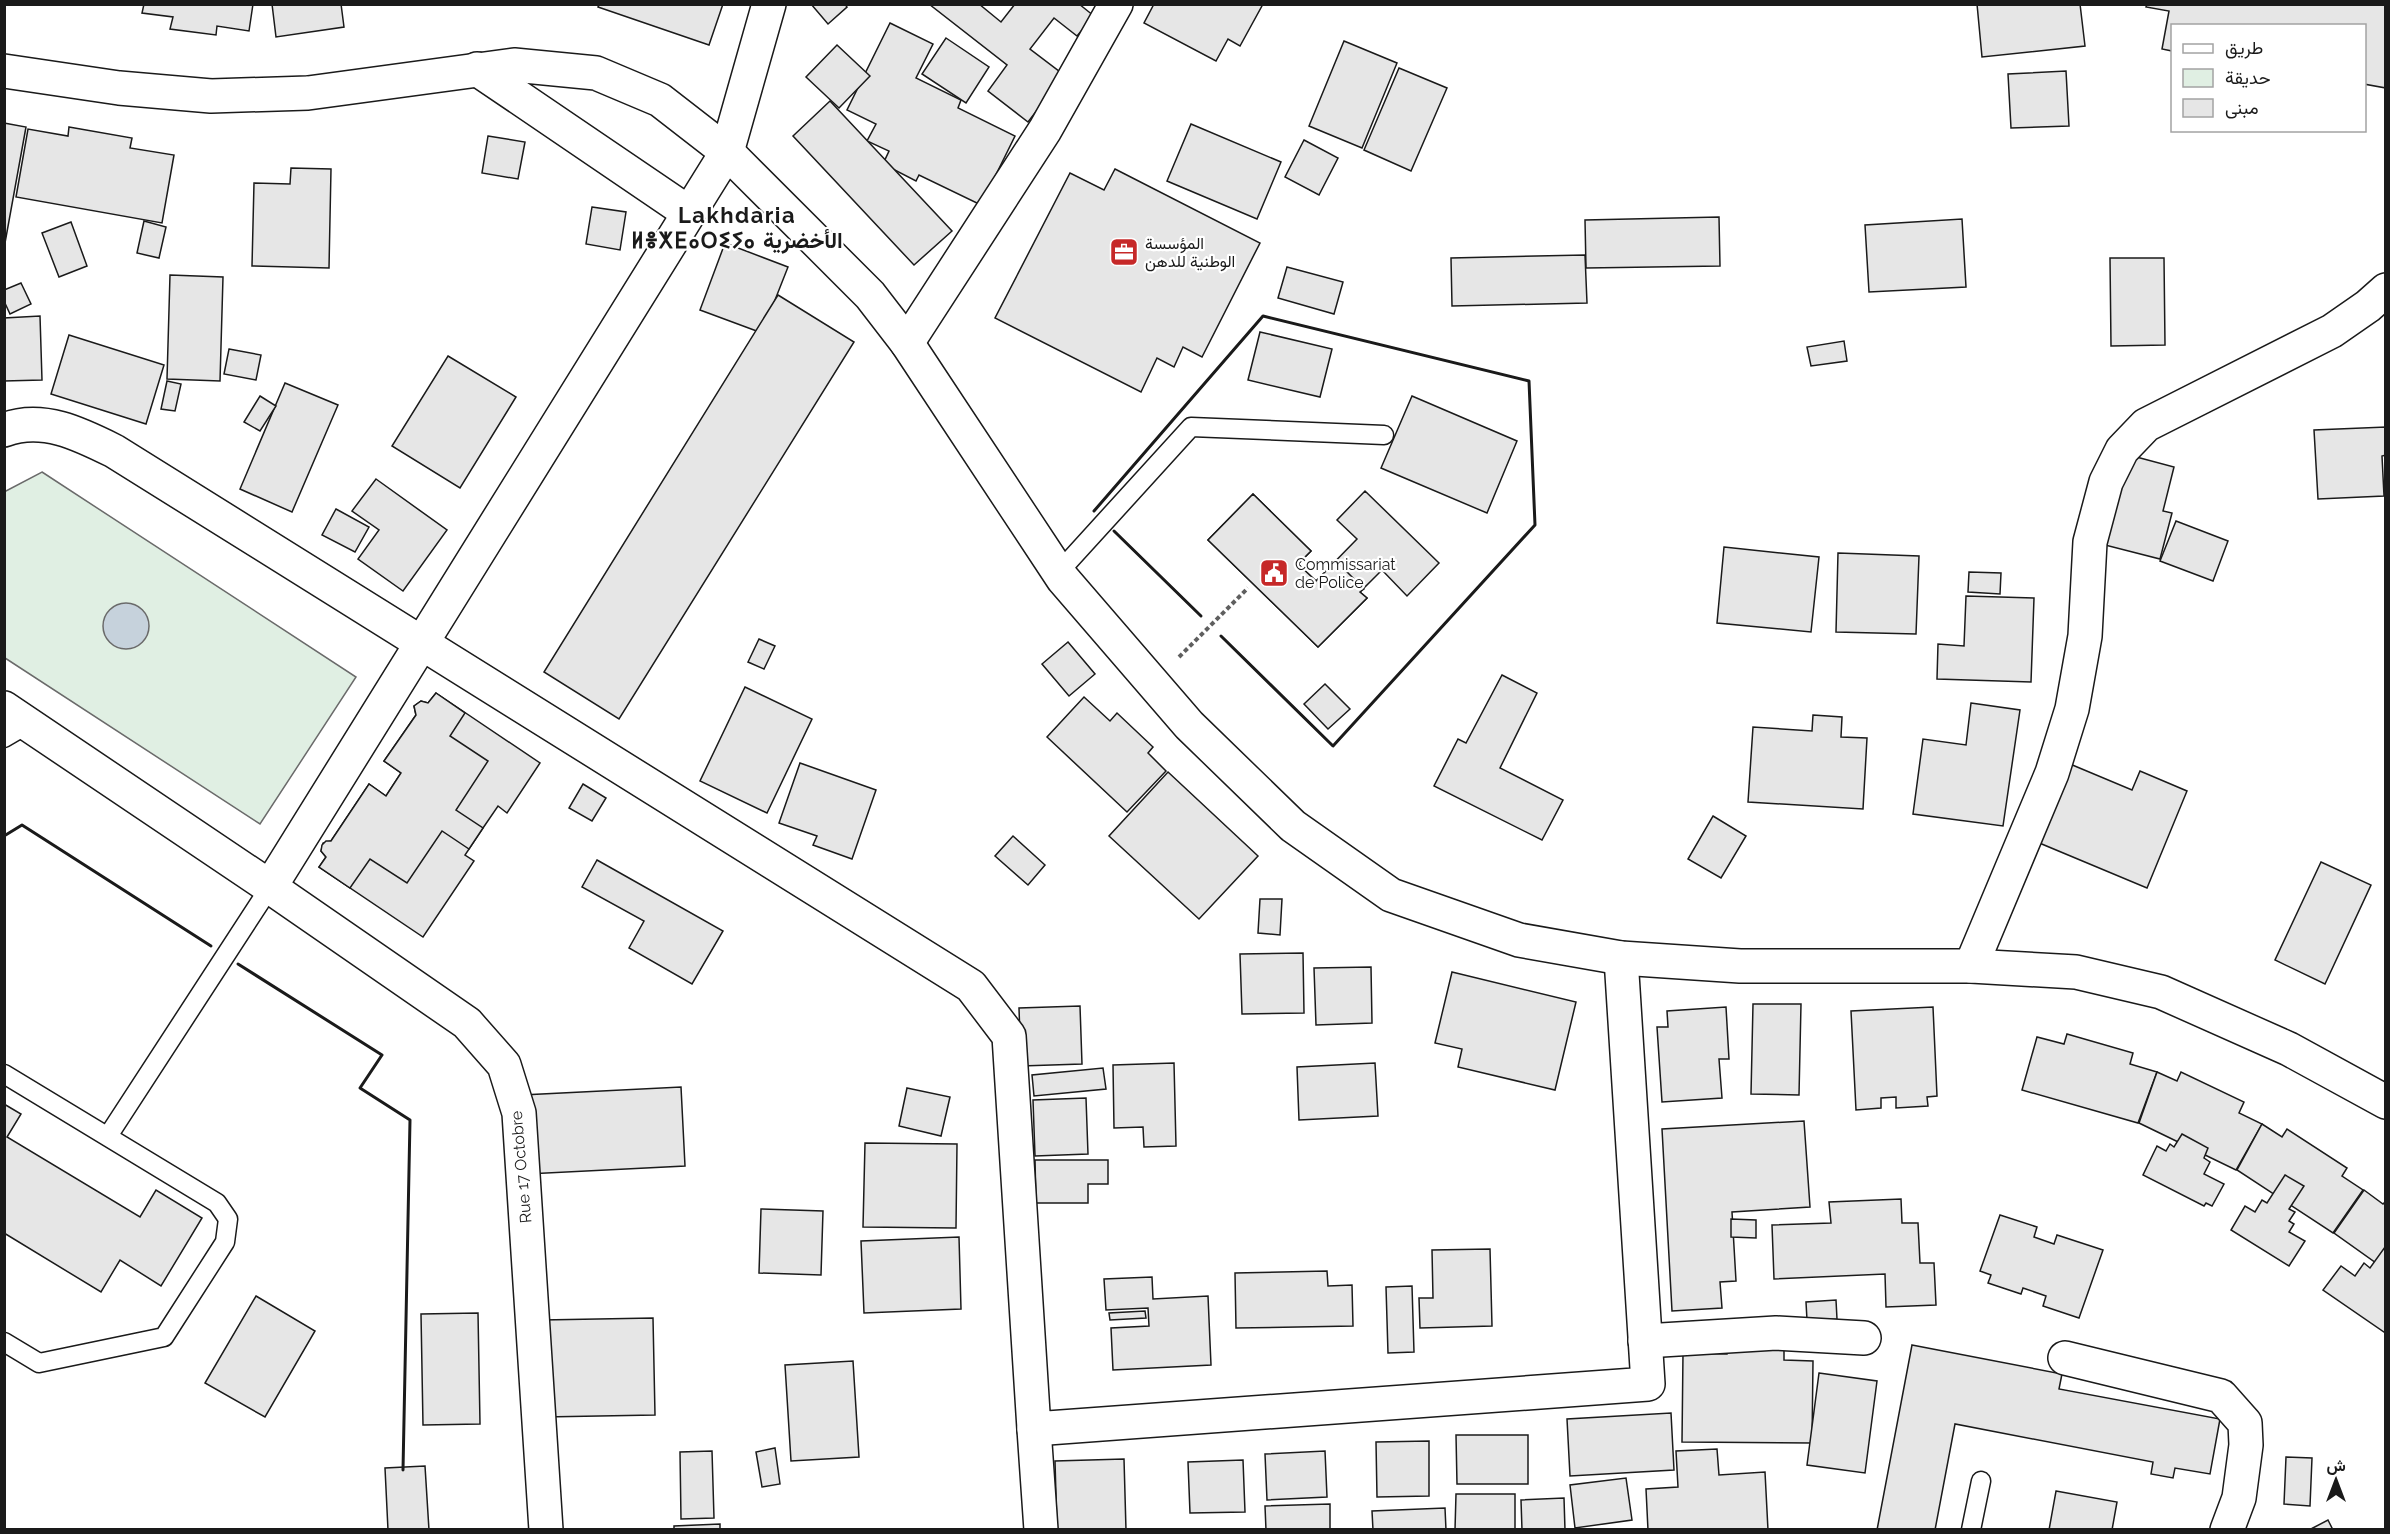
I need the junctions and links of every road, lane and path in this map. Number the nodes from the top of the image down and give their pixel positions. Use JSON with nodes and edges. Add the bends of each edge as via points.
{"nodes":[{"id":1,"x":769,"y":4,"type":"edge"},
{"id":2,"x":1116,"y":4,"type":"edge"},
{"id":3,"x":477,"y":69,"type":"junction"},
{"id":4,"x":4,"y":71,"type":"edge"},
{"id":5,"x":726,"y":152,"type":"junction"},
{"id":6,"x":689,"y":213,"type":"junction"},
{"id":7,"x":2385,"y":290,"type":"edge"},
{"id":8,"x":907,"y":343,"type":"junction"},
{"id":9,"x":4,"y":430,"type":"edge"},
{"id":10,"x":1384,"y":435,"type":"dead end"},
{"id":11,"x":1059,"y":572,"type":"junction"},
{"id":12,"x":1248,"y":588,"type":"dead end"},
{"id":13,"x":423,"y":644,"type":"junction"},
{"id":14,"x":1152,"y":682,"type":"junction"},
{"id":15,"x":12,"y":723,"type":"edge"},
{"id":16,"x":270,"y":887,"type":"junction"},
{"id":17,"x":1621,"y":958,"type":"junction"},
{"id":18,"x":1971,"y":966,"type":"junction"},
{"id":19,"x":4,"y":1074,"type":"edge"},
{"id":20,"x":2385,"y":1102,"type":"edge"},
{"id":21,"x":108,"y":1136,"type":"junction"},
{"id":22,"x":1864,"y":1338,"type":"dead end"},
{"id":23,"x":1645,"y":1341,"type":"junction"},
{"id":24,"x":4,"y":1342,"type":"edge"},
{"id":25,"x":2066,"y":1358,"type":"dead end"},
{"id":26,"x":1034,"y":1429,"type":"junction"},
{"id":27,"x":1981,"y":1481,"type":"dead end"},
{"id":28,"x":546,"y":1530,"type":"edge"},
{"id":29,"x":1041,"y":1530,"type":"edge"},
{"id":30,"x":1971,"y":1530,"type":"edge"},
{"id":31,"x":2227,"y":1530,"type":"edge"}],
"edges":[{"from":1,"to":5,"type":"street"},
{"from":2,"to":8,"type":"street","via":[[1045,130]]},
{"from":3,"to":4,"type":"street","via":[[308,93],[211,96],[119,88]]},
{"from":3,"to":5,"type":"street","via":[[514,65],[596,73],[660,100]]},
{"from":3,"to":6,"type":"street"},
{"from":5,"to":6,"type":"street"},
{"from":5,"to":8,"type":"street","via":[[870,295]]},
{"from":6,"to":13,"type":"street"},
{"from":7,"to":18,"type":"street","via":[[2332,331],[2146,425],[2122,450],[2106,482],[2090,542],[2085,636],[2072,709],[2052,773]]},
{"from":8,"to":11,"type":"street"},
{"from":9,"to":13,"type":"street","via":[[39,423],[83,436],[114,451]]},
{"from":10,"to":11,"type":"lane","via":[[1191,427]]},
{"from":11,"to":14,"type":"street"},
{"from":12,"to":14,"type":"path"},
{"from":13,"to":16,"type":"street"},
{"from":13,"to":26,"type":"street","via":[[970,986],[1009,1036]]},
{"from":14,"to":17,"type":"street","via":[[1189,725],[1293,826],[1391,895],[1519,939]]},
{"from":15,"to":16,"type":"street","name":"Rue 17 Octobre"},
{"from":16,"to":21,"type":"lane"},
{"from":16,"to":28,"type":"street","name":"Rue 17 Octobre","via":[[467,1023],[504,1065],[519,1113]]},
{"from":17,"to":18,"type":"street","via":[[1740,966]]},
{"from":17,"to":23,"type":"street"},
{"from":18,"to":20,"type":"street","via":[[2076,972],[2161,992],[2289,1049]]},
{"from":19,"to":21,"type":"lane"},
{"from":21,"to":24,"type":"lane","via":[[217,1203],[228,1219],[225,1242],[165,1337],[39,1363]]},
{"from":22,"to":23,"type":"street","via":[[1776,1333]]},
{"from":23,"to":26,"type":"street","via":[[1648,1384]]},
{"from":25,"to":31,"type":"street","via":[[2222,1396],[2245,1423],[2246,1445],[2239,1498]]},
{"from":26,"to":29,"type":"street"},
{"from":27,"to":30,"type":"lane"}]}
